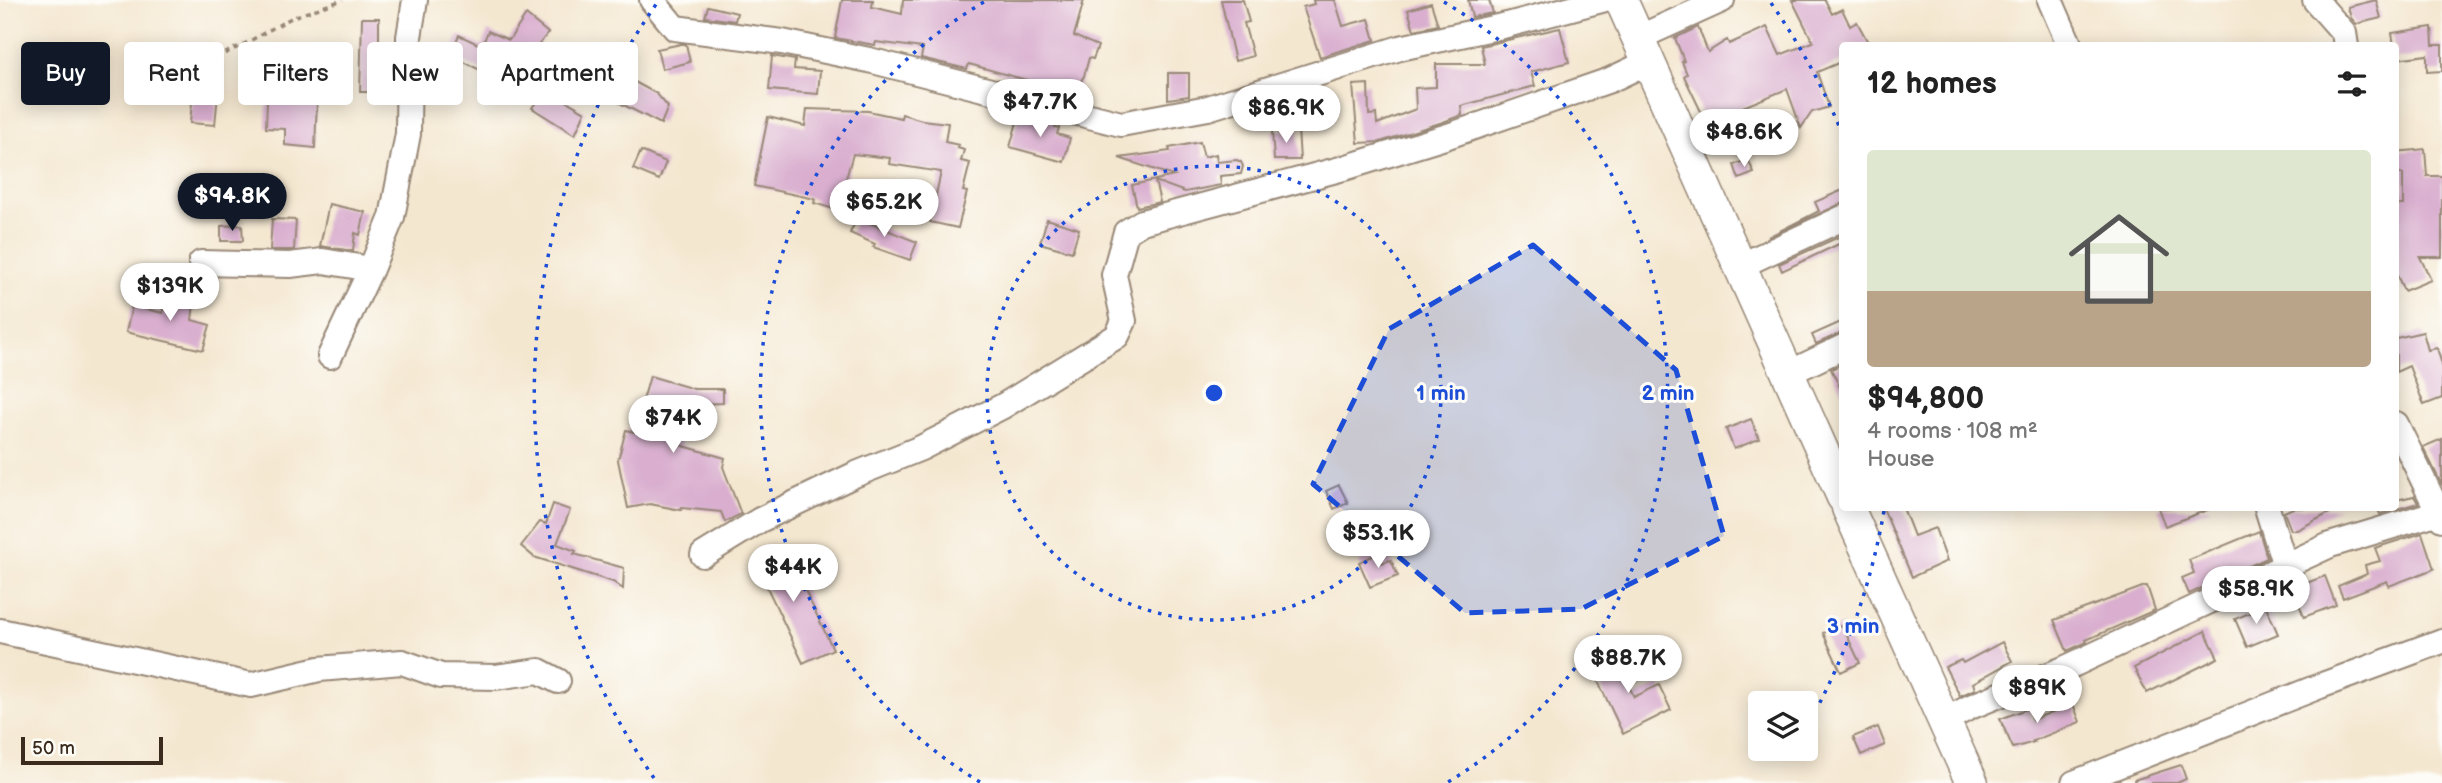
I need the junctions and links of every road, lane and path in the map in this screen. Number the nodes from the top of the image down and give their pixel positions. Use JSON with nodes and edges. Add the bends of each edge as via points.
{"nodes":[{"id":1,"x":343,"y":0,"type":"edge"},
{"id":2,"x":415,"y":0,"type":"edge"},
{"id":3,"x":652,"y":0,"type":"edge"},
{"id":4,"x":1602,"y":0,"type":"edge"},
{"id":5,"x":1621,"y":0,"type":"edge"},
{"id":6,"x":1722,"y":0,"type":"edge"},
{"id":7,"x":2050,"y":0,"type":"edge"},
{"id":8,"x":2315,"y":0,"type":"edge"},
{"id":9,"x":2068,"y":42,"type":"edge"},
{"id":10,"x":2345,"y":42,"type":"edge"},
{"id":11,"x":1643,"y":50,"type":"junction"},
{"id":12,"x":224,"y":54,"type":"edge"},
{"id":13,"x":1839,"y":220,"type":"edge"},
{"id":14,"x":201,"y":263,"type":"dead end"},
{"id":15,"x":1740,"y":266,"type":"junction"},
{"id":16,"x":371,"y":269,"type":"junction"},
{"id":17,"x":1839,"y":350,"type":"edge"},
{"id":18,"x":330,"y":356,"type":"dead end"},
{"id":19,"x":1787,"y":374,"type":"junction"},
{"id":20,"x":2399,"y":430,"type":"edge"},
{"id":21,"x":1839,"y":488,"type":"edge"},
{"id":22,"x":1849,"y":511,"type":"edge"},
{"id":23,"x":2268,"y":511,"type":"edge"},
{"id":24,"x":2440,"y":516,"type":"edge"},
{"id":25,"x":703,"y":555,"type":"dead end"},
{"id":26,"x":2285,"y":566,"type":"junction"},
{"id":27,"x":0,"y":631,"type":"edge"},
{"id":28,"x":2442,"y":641,"type":"edge"},
{"id":29,"x":558,"y":681,"type":"dead end"},
{"id":30,"x":1944,"y":721,"type":"junction"},
{"id":31,"x":1972,"y":783,"type":"edge"},
{"id":32,"x":2074,"y":783,"type":"edge"}],
"edges":[{"from":1,"to":12,"type":"path","via":[[293,16]]},
{"from":2,"to":16,"type":"street","via":[[409,37],[408,134],[392,217]]},
{"from":3,"to":4,"type":"street","via":[[675,29],[782,42],[869,60],[1121,124],[1208,108],[1400,48]]},
{"from":5,"to":11,"type":"main road"},
{"from":6,"to":11,"type":"street"},
{"from":7,"to":9,"type":"street"},
{"from":8,"to":10,"type":"street","via":[[2344,33]]},
{"from":11,"to":15,"type":"main road"},
{"from":11,"to":25,"type":"street","via":[[1610,79],[1448,136],[1142,222],[1126,232],[1114,275],[1124,321],[1117,336],[991,412],[760,520]]},
{"from":13,"to":15,"type":"street"},
{"from":14,"to":16,"type":"street","via":[[323,261]]},
{"from":15,"to":19,"type":"main road"},
{"from":16,"to":18,"type":"street"},
{"from":17,"to":19,"type":"street"},
{"from":19,"to":21,"type":"main road"},
{"from":20,"to":24,"type":"street"},
{"from":22,"to":30,"type":"main road"},
{"from":23,"to":26,"type":"street"},
{"from":24,"to":26,"type":"street","via":[[2330,545]]},
{"from":26,"to":30,"type":"street"},
{"from":27,"to":29,"type":"street","via":[[251,685],[319,669],[402,662],[441,676],[496,677],[539,671]]},
{"from":28,"to":32,"type":"street"},
{"from":30,"to":31,"type":"main road"}]}
